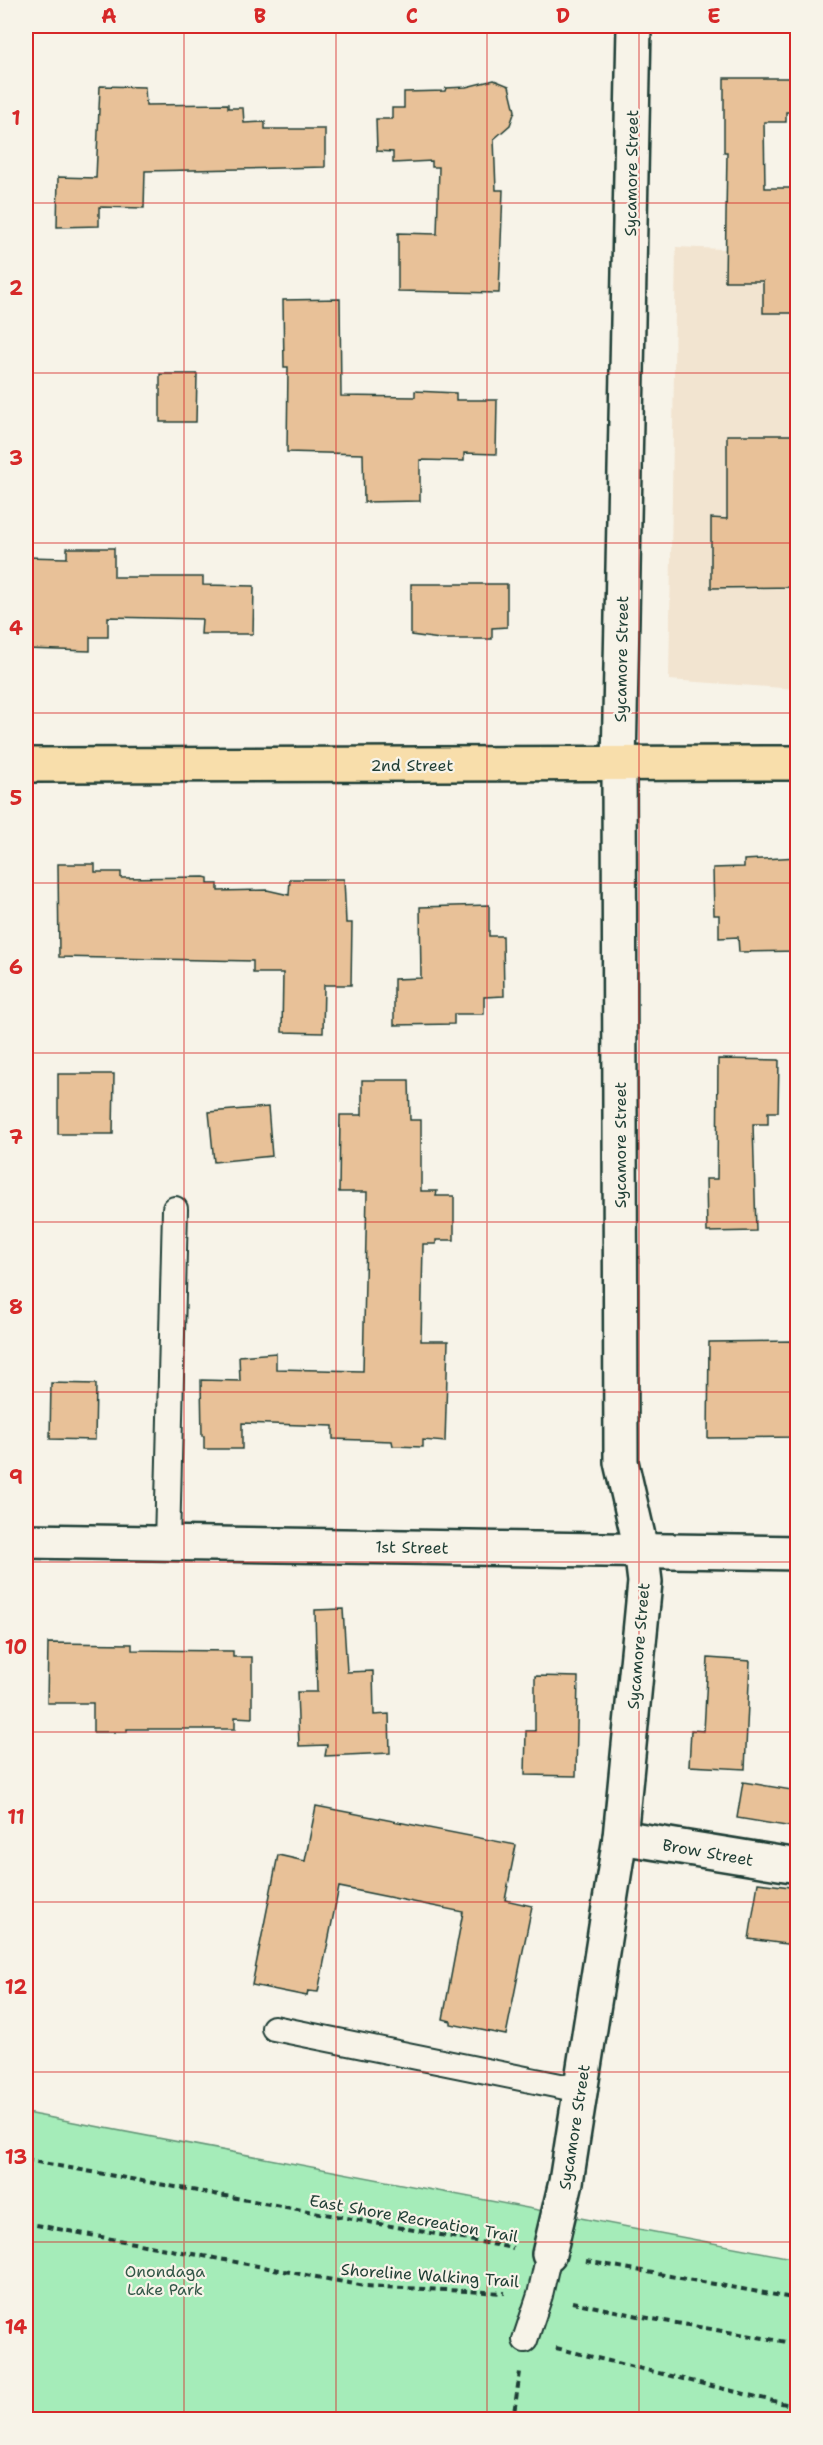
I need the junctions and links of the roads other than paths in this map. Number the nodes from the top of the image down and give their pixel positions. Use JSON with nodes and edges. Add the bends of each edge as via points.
{"nodes":[{"id":1,"x":634,"y":26,"type":"edge"},
{"id":2,"x":798,"y":764,"type":"edge"},
{"id":3,"x":26,"y":765,"type":"edge"},
{"id":4,"x":619,"y":765,"type":"junction"},
{"id":5,"x":175,"y":1209,"type":"dead end"},
{"id":6,"x":26,"y":1541,"type":"edge"},
{"id":7,"x":167,"y":1544,"type":"junction"},
{"id":8,"x":641,"y":1549,"type":"junction"},
{"id":9,"x":798,"y":1552,"type":"edge"},
{"id":10,"x":620,"y":1837,"type":"junction"},
{"id":11,"x":798,"y":1866,"type":"edge"},
{"id":12,"x":274,"y":2028,"type":"dead end"},
{"id":13,"x":580,"y":2090,"type":"junction"},
{"id":14,"x":549,"y":2254,"type":"joint"},
{"id":15,"x":525,"y":2340,"type":"road end"}],
"edges":[{"from":1,"to":4,"type":"street","name":"Sycamore Street"},
{"from":2,"to":4,"type":"main road","name":"2nd Street"},
{"from":3,"to":4,"type":"main road","name":"2nd Street"},
{"from":4,"to":8,"type":"street","name":"Sycamore Street","via":[[621,1462]]},
{"from":5,"to":7,"type":"lane"},
{"from":6,"to":7,"type":"street","name":"1st Street"},
{"from":7,"to":8,"type":"street","name":"1st Street"},
{"from":8,"to":9,"type":"street","name":"1st Street"},
{"from":8,"to":10,"type":"street","name":"Sycamore Street","via":[[645,1582]]},
{"from":10,"to":11,"type":"street","name":"Brow Street"},
{"from":10,"to":13,"type":"street","name":"Sycamore Street"},
{"from":12,"to":13,"type":"lane"},
{"from":13,"to":14,"type":"street","name":"Sycamore Street","via":[[566,2182]]},
{"from":14,"to":15,"type":"lane"}]}
